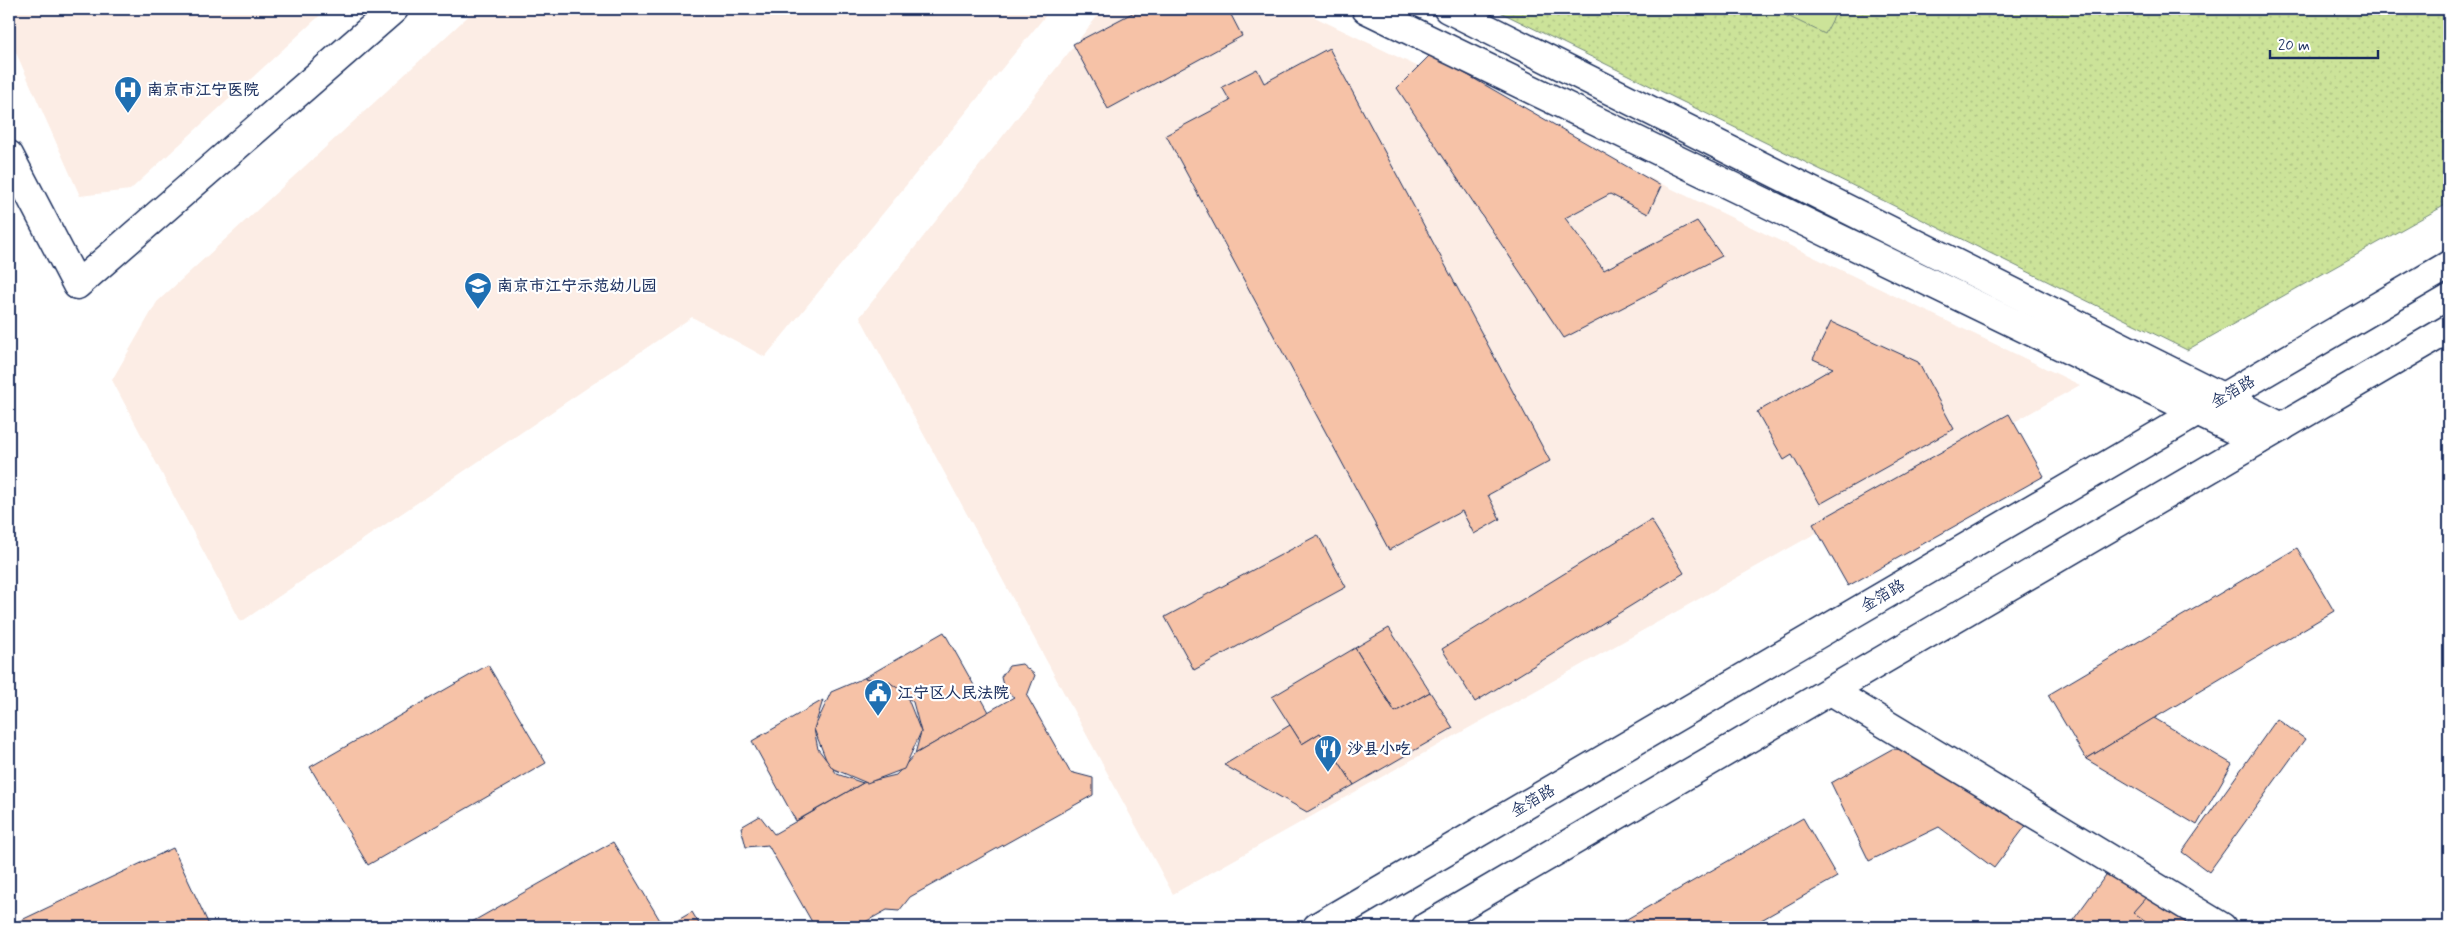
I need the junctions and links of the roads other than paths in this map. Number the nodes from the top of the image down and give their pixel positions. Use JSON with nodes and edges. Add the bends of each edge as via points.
{"nodes":[{"id":1,"x":394,"y":9,"type":"edge"},
{"id":2,"x":1366,"y":9,"type":"edge"},
{"id":3,"x":1448,"y":9,"type":"edge"},
{"id":4,"x":9,"y":155,"type":"edge"},
{"id":5,"x":2449,"y":265,"type":"edge"},
{"id":6,"x":2449,"y":329,"type":"edge"},
{"id":7,"x":2223,"y":397,"type":"junction"},
{"id":8,"x":2198,"y":412,"type":"junction"},
{"id":9,"x":2282,"y":427,"type":"junction"},
{"id":10,"x":2257,"y":441,"type":"junction"},
{"id":11,"x":1831,"y":691,"type":"junction"},
{"id":12,"x":1317,"y":927,"type":"edge"},
{"id":13,"x":1426,"y":927,"type":"edge"},
{"id":14,"x":2222,"y":927,"type":"edge"}],
"edges":[{"from":1,"to":4,"type":"street","via":[[77,285]]},
{"from":2,"to":8,"type":"street"},
{"from":3,"to":7,"type":"street"},
{"from":5,"to":7,"type":"street","name":"金箔路"},
{"from":6,"to":9,"type":"street"},
{"from":7,"to":8,"type":"street","name":"金箔路"},
{"from":7,"to":9,"type":"street"},
{"from":8,"to":10,"type":"street"},
{"from":8,"to":12,"type":"street","name":"金箔路"},
{"from":9,"to":10,"type":"street"},
{"from":10,"to":11,"type":"street"},
{"from":11,"to":13,"type":"street"},
{"from":11,"to":14,"type":"street"}]}
